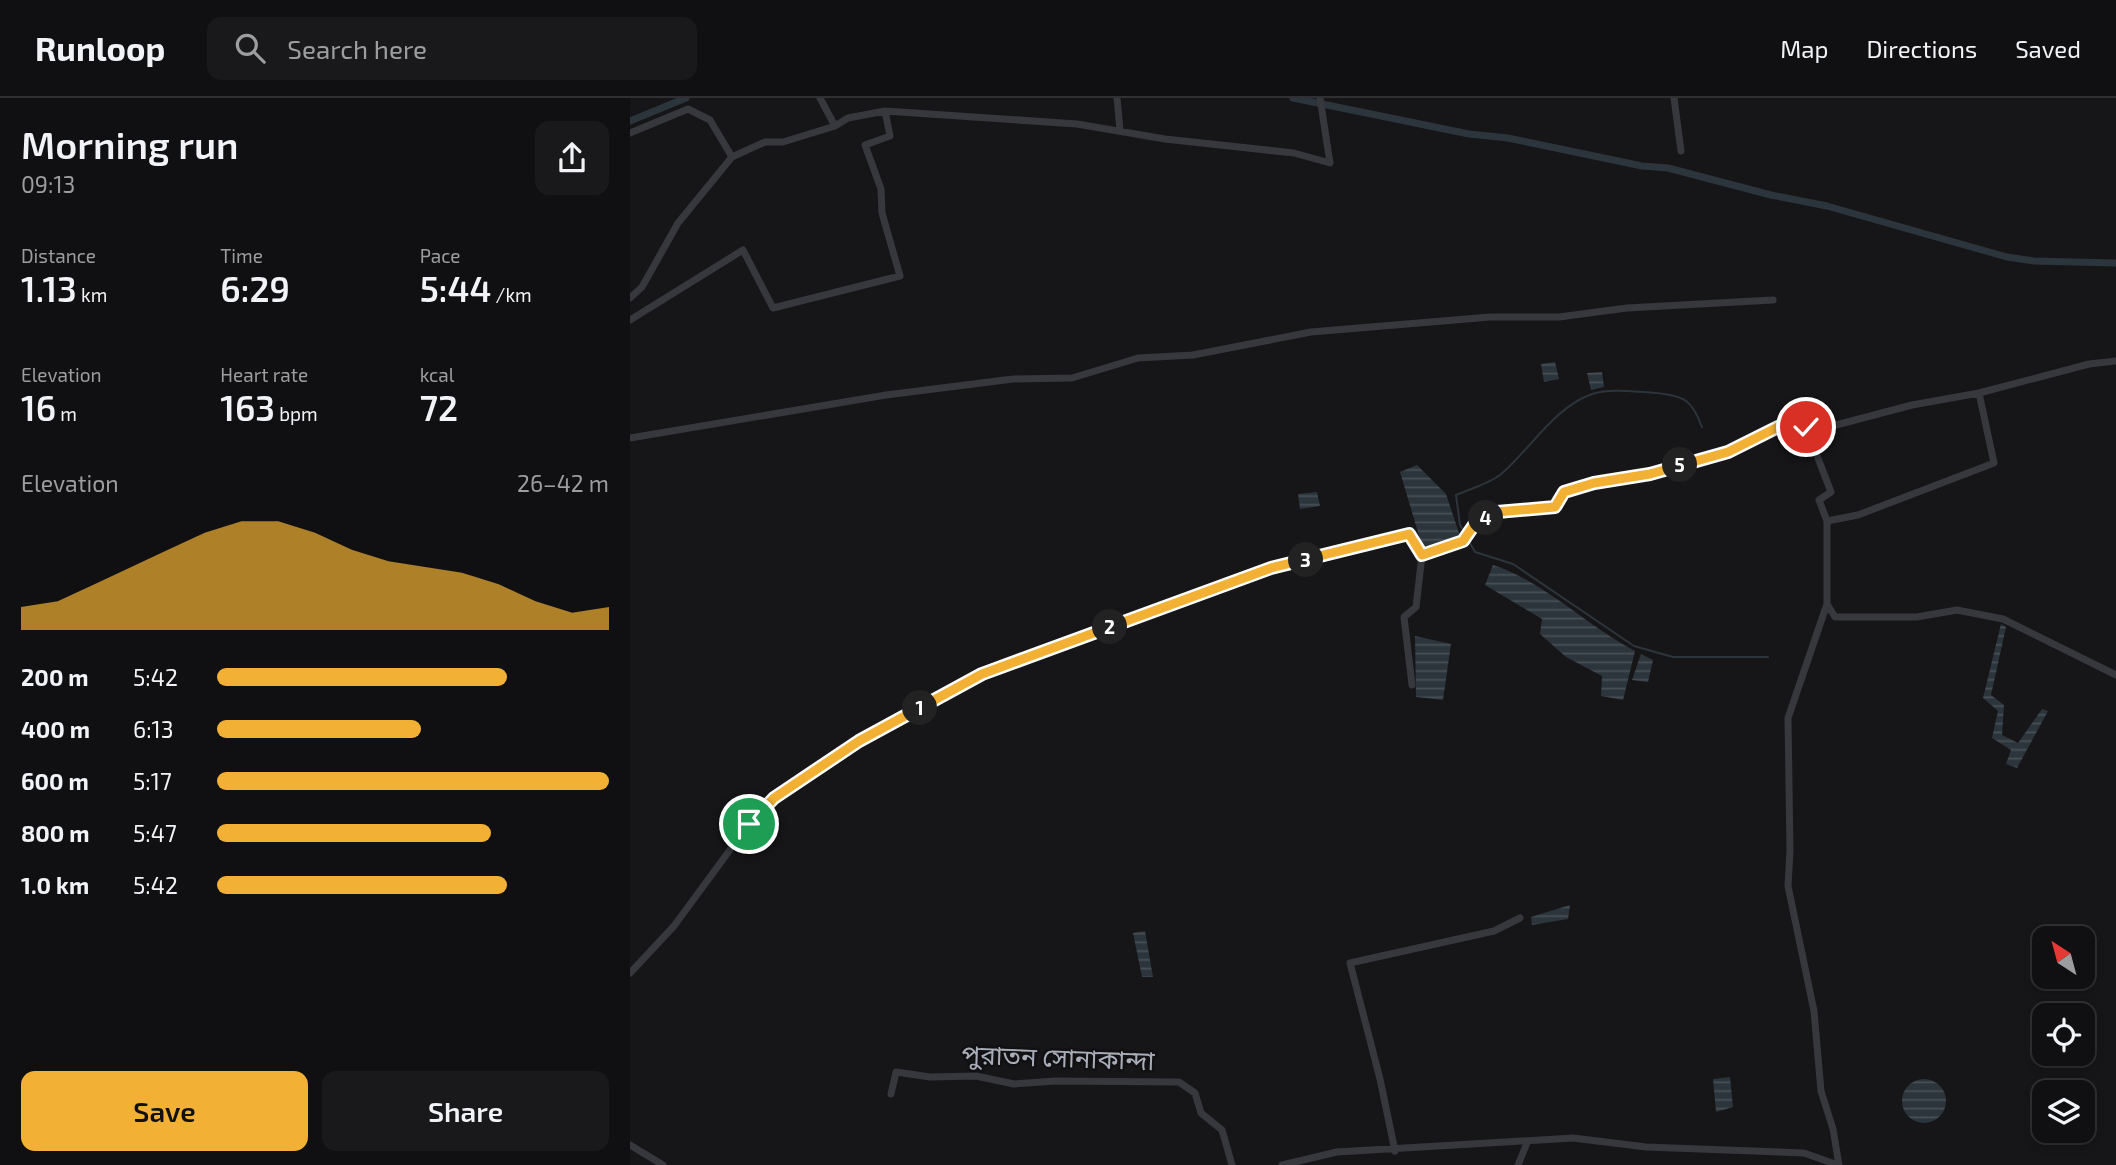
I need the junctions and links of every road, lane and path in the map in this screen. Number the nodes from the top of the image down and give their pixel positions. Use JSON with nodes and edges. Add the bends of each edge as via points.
{"nodes":[{"id":1,"x":820,"y":98,"type":"edge"},
{"id":2,"x":1320,"y":98,"type":"edge"},
{"id":3,"x":1674,"y":98,"type":"edge"},
{"id":4,"x":1118,"y":99,"type":"edge"},
{"id":5,"x":885,"y":111,"type":"junction"},
{"id":6,"x":835,"y":126,"type":"junction"},
{"id":7,"x":1120,"y":130,"type":"junction"},
{"id":8,"x":630,"y":133,"type":"edge"},
{"id":9,"x":1681,"y":151,"type":"dead end"},
{"id":10,"x":732,"y":157,"type":"junction"},
{"id":11,"x":630,"y":298,"type":"edge"},
{"id":12,"x":1773,"y":300,"type":"dead end"},
{"id":13,"x":630,"y":320,"type":"edge"},
{"id":14,"x":2116,"y":361,"type":"edge"},
{"id":15,"x":1979,"y":394,"type":"junction"},
{"id":16,"x":1806,"y":427,"type":"junction"},
{"id":17,"x":630,"y":438,"type":"edge"},
{"id":18,"x":1827,"y":521,"type":"junction"},
{"id":19,"x":1422,"y":555,"type":"junction"},
{"id":20,"x":1827,"y":604,"type":"junction"},
{"id":21,"x":2116,"y":675,"type":"edge"},
{"id":22,"x":1412,"y":685,"type":"dead end"},
{"id":23,"x":1520,"y":918,"type":"dead end"},
{"id":24,"x":630,"y":974,"type":"edge"},
{"id":25,"x":891,"y":1094,"type":"dead end"},
{"id":26,"x":1527,"y":1143,"type":"junction"},
{"id":27,"x":630,"y":1145,"type":"edge"},
{"id":28,"x":1395,"y":1151,"type":"junction"},
{"id":29,"x":1295,"y":1164,"type":"edge"},
{"id":30,"x":663,"y":1165,"type":"edge"},
{"id":31,"x":1232,"y":1165,"type":"edge"},
{"id":32,"x":1282,"y":1165,"type":"edge"},
{"id":33,"x":1518,"y":1165,"type":"edge"},
{"id":34,"x":1838,"y":1165,"type":"edge"}],
"edges":[{"from":1,"to":6,"type":"street"},
{"from":2,"to":7,"type":"street","via":[[1330,163],[1294,153]]},
{"from":3,"to":9,"type":"street"},
{"from":4,"to":7,"type":"street"},
{"from":5,"to":6,"type":"street","via":[[848,118]]},
{"from":5,"to":7,"type":"street"},
{"from":5,"to":13,"type":"street","via":[[890,136],[864,145],[881,190],[882,214],[900,276],[773,308],[743,250]]},
{"from":6,"to":10,"type":"street","via":[[783,142],[765,142]]},
{"from":8,"to":10,"type":"street","via":[[688,109],[709,120]]},
{"from":10,"to":11,"type":"street","via":[[678,223],[642,287]]},
{"from":12,"to":17,"type":"street","via":[[1311,332],[1193,355],[1138,358],[1072,378],[1013,379],[886,395]]},
{"from":14,"to":15,"type":"street","via":[[2037,376]]},
{"from":15,"to":16,"type":"street","via":[[1912,405],[1821,429]]},
{"from":15,"to":18,"type":"street","via":[[1994,463],[1858,515]]},
{"from":16,"to":18,"type":"street","via":[[1831,492],[1819,500]]},
{"from":16,"to":19,"type":"street","via":[[1782,425],[1728,452],[1564,492],[1555,507],[1497,512],[1474,525],[1463,541]]},
{"from":18,"to":20,"type":"street"},
{"from":19,"to":22,"type":"street","via":[[1416,607],[1404,617]]},
{"from":19,"to":24,"type":"street","via":[[1409,534],[1271,568],[961,685],[859,741],[774,798],[749,824],[674,926]]},
{"from":20,"to":21,"type":"street","via":[[1835,617],[1917,617],[1957,610],[2003,620]]},
{"from":20,"to":34,"type":"street","via":[[1788,718],[1788,886],[1814,1011],[1821,1091]]},
{"from":23,"to":28,"type":"street","via":[[1494,931],[1350,963]]},
{"from":25,"to":31,"type":"street","name":"পুরাতন সোনাকান্দা","via":[[897,1072],[976,1076],[1014,1084],[1180,1082],[1195,1093],[1201,1113],[1222,1130]]},
{"from":26,"to":28,"type":"street"},
{"from":26,"to":33,"type":"street"},
{"from":26,"to":34,"type":"street","via":[[1573,1138],[1646,1147],[1804,1153]]},
{"from":27,"to":30,"type":"street"},
{"from":28,"to":29,"type":"street","via":[[1337,1152]]},
{"from":29,"to":32,"type":"street"}]}
